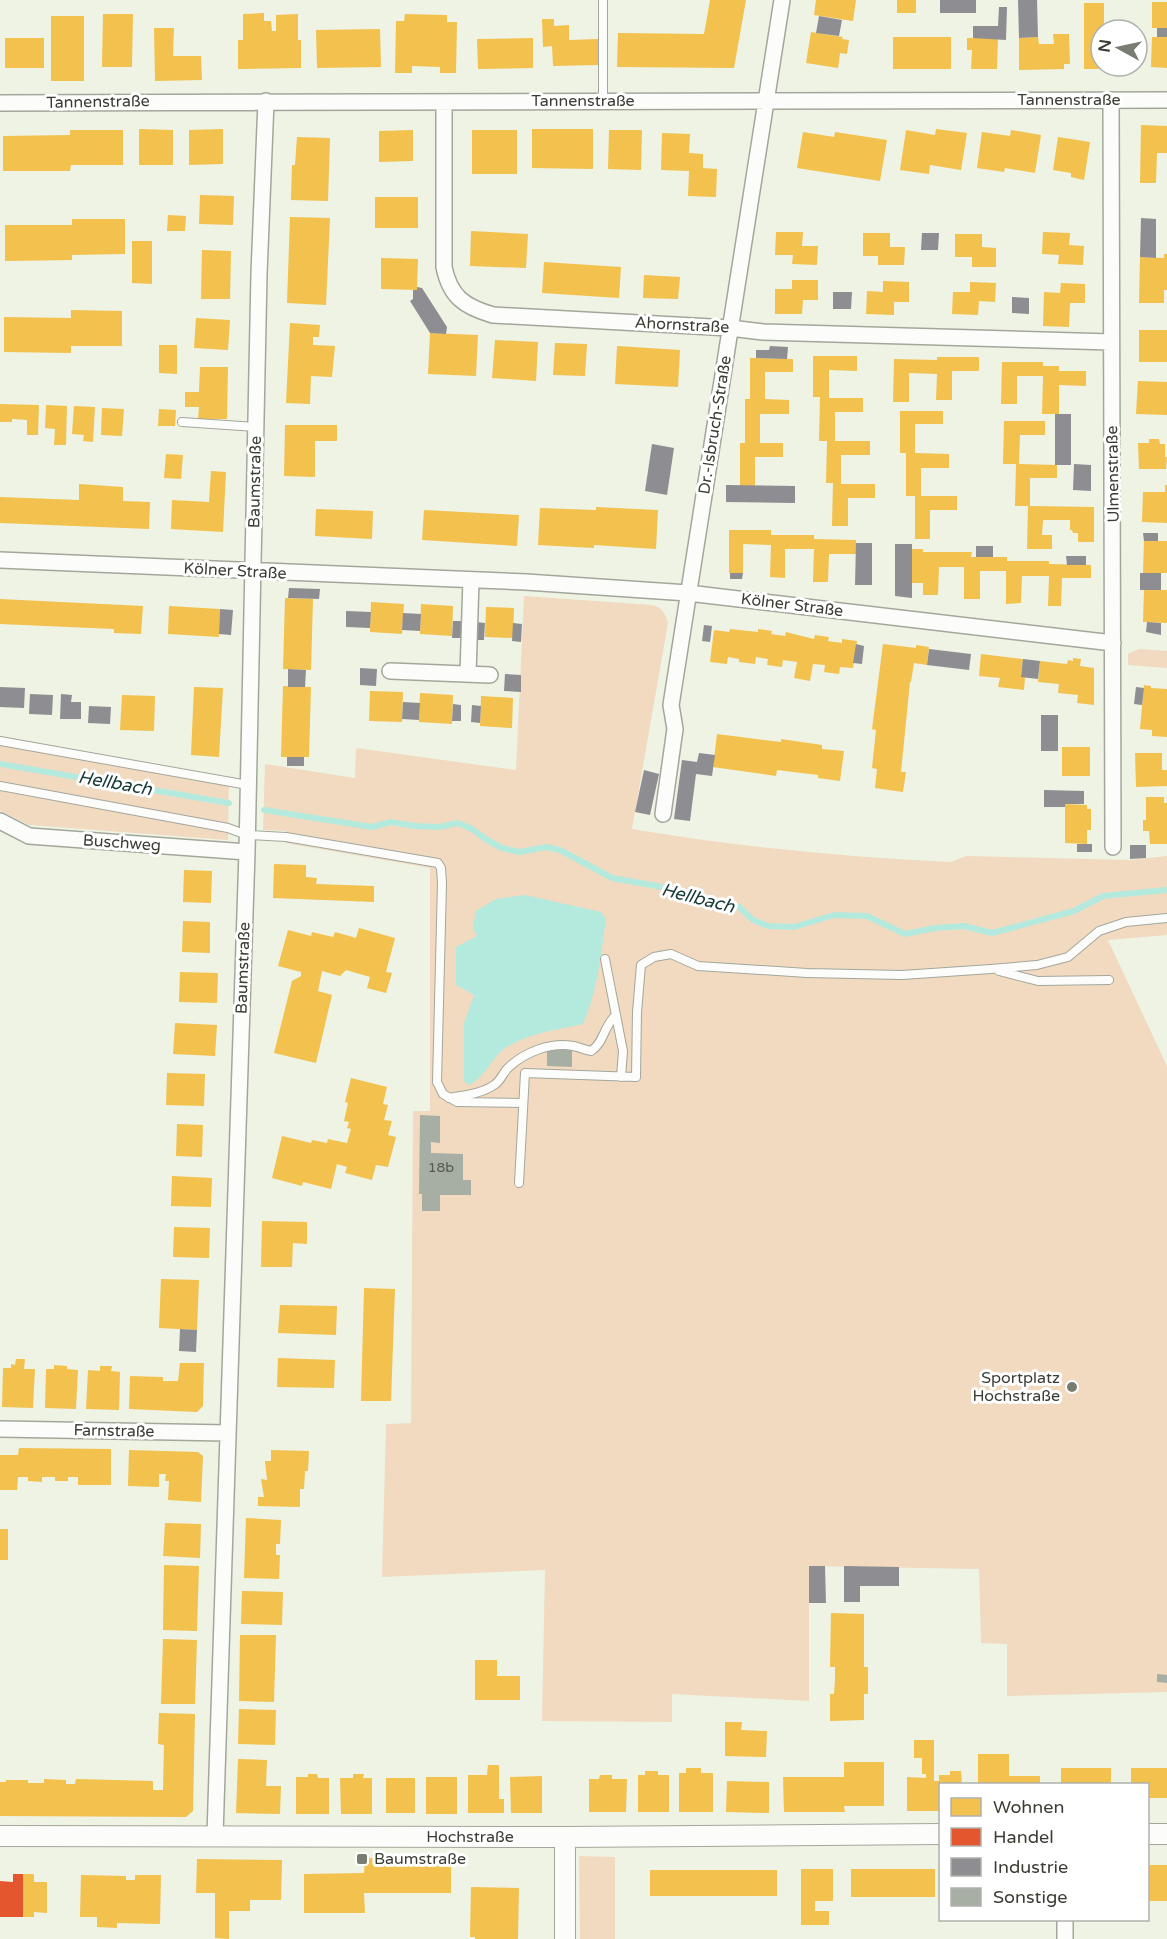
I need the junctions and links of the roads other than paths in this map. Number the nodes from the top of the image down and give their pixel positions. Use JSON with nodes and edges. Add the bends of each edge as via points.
{"nodes":[{"id":1,"x":603,"y":0,"type":"edge"},
{"id":2,"x":782,"y":0,"type":"edge"},
{"id":3,"x":766,"y":100,"type":"junction"},
{"id":4,"x":1111,"y":100,"type":"junction"},
{"id":5,"x":1167,"y":100,"type":"edge"},
{"id":6,"x":266,"y":101,"type":"junction"},
{"id":7,"x":603,"y":101,"type":"junction"},
{"id":8,"x":444,"y":102,"type":"junction"},
{"id":9,"x":0,"y":103,"type":"edge"},
{"id":10,"x":730,"y":328,"type":"junction"},
{"id":11,"x":1111,"y":342,"type":"junction"},
{"id":12,"x":182,"y":422,"type":"dead end"},
{"id":13,"x":256,"y":427,"type":"junction"},
{"id":14,"x":0,"y":560,"type":"edge"},
{"id":15,"x":253,"y":572,"type":"junction"},
{"id":16,"x":471,"y":580,"type":"junction"},
{"id":17,"x":688,"y":593,"type":"junction"},
{"id":18,"x":1113,"y":643,"type":"junction"},
{"id":19,"x":390,"y":671,"type":"dead end"},
{"id":20,"x":468,"y":675,"type":"junction"},
{"id":21,"x":490,"y":675,"type":"dead end"},
{"id":22,"x":0,"y":741,"type":"edge"},
{"id":23,"x":248,"y":785,"type":"junction"},
{"id":24,"x":0,"y":786,"type":"edge"},
{"id":25,"x":663,"y":814,"type":"dead end"},
{"id":26,"x":0,"y":821,"type":"edge"},
{"id":27,"x":247,"y":835,"type":"junction"},
{"id":28,"x":1113,"y":847,"type":"dead end"},
{"id":29,"x":247,"y":852,"type":"junction"},
{"id":30,"x":1167,"y":918,"type":"edge"},
{"id":31,"x":605,"y":959,"type":"dead end"},
{"id":32,"x":991,"y":969,"type":"junction"},
{"id":33,"x":1109,"y":980,"type":"dead end"},
{"id":34,"x":616,"y":1015,"type":"junction"},
{"id":35,"x":621,"y":1077,"type":"junction"},
{"id":36,"x":449,"y":1098,"type":"junction"},
{"id":37,"x":523,"y":1103,"type":"junction"},
{"id":38,"x":519,"y":1183,"type":"dead end"},
{"id":39,"x":0,"y":1429,"type":"edge"},
{"id":40,"x":228,"y":1433,"type":"junction"},
{"id":41,"x":939,"y":1834,"type":"edge"},
{"id":42,"x":1149,"y":1834,"type":"edge"},
{"id":43,"x":1167,"y":1834,"type":"edge"},
{"id":44,"x":215,"y":1835,"type":"junction"},
{"id":45,"x":0,"y":1836,"type":"edge"},
{"id":46,"x":565,"y":1837,"type":"junction"},
{"id":47,"x":1065,"y":1921,"type":"edge"},
{"id":48,"x":565,"y":1939,"type":"edge"},
{"id":49,"x":1065,"y":1939,"type":"edge"}],
"edges":[{"from":1,"to":7,"type":"lane"},
{"from":2,"to":3,"type":"street","name":"Dr.-Isbruch-Straße"},
{"from":3,"to":4,"type":"street","name":"Tannenstraße"},
{"from":3,"to":7,"type":"street","name":"Tannenstraße"},
{"from":3,"to":10,"type":"street","name":"Dr.-Isbruch-Straße"},
{"from":4,"to":5,"type":"street","name":"Tannenstraße"},
{"from":4,"to":11,"type":"street","name":"Ulmenstraße"},
{"from":6,"to":8,"type":"street","name":"Tannenstraße"},
{"from":6,"to":9,"type":"street","name":"Tannenstraße"},
{"from":6,"to":13,"type":"street","name":"Baumstraße"},
{"from":7,"to":8,"type":"street","name":"Tannenstraße"},
{"from":8,"to":10,"type":"street","name":"Ahornstraße","via":[[444,267],[455,295],[466,305],[493,315]]},
{"from":10,"to":11,"type":"street","name":"Ahornstraße"},
{"from":10,"to":17,"type":"street","name":"Dr.-Isbruch-Straße"},
{"from":11,"to":18,"type":"street","name":"Ulmenstraße"},
{"from":12,"to":13,"type":"lane"},
{"from":13,"to":15,"type":"street","name":"Baumstraße"},
{"from":14,"to":15,"type":"street","name":"Kölner Straße"},
{"from":15,"to":16,"type":"street","name":"Kölner Straße"},
{"from":15,"to":23,"type":"street","name":"Baumstraße"},
{"from":16,"to":17,"type":"street","name":"Kölner Straße"},
{"from":16,"to":20,"type":"street"},
{"from":17,"to":18,"type":"street","name":"Kölner Straße"},
{"from":17,"to":25,"type":"street","name":"Dr.-Isbruch-Straße","via":[[671,705],[675,729]]},
{"from":18,"to":28,"type":"street","name":"Ulmenstraße"},
{"from":19,"to":20,"type":"street"},
{"from":20,"to":21,"type":"street"},
{"from":22,"to":23,"type":"lane"},
{"from":23,"to":27,"type":"street","name":"Baumstraße"},
{"from":24,"to":27,"type":"lane","via":[[228,828]]},
{"from":26,"to":29,"type":"street","name":"Buschweg","via":[[29,836]]},
{"from":27,"to":29,"type":"street","name":"Baumstraße"},
{"from":27,"to":36,"type":"lane","via":[[286,837],[438,863],[442,882],[437,1082]]},
{"from":29,"to":40,"type":"street","name":"Baumstraße"},
{"from":30,"to":32,"type":"lane","via":[[1126,922],[1099,931],[1068,957],[1037,965]]},
{"from":31,"to":34,"type":"lane"},
{"from":32,"to":33,"type":"lane","via":[[1038,981]]},
{"from":32,"to":35,"type":"lane","via":[[902,975],[807,973],[698,966],[671,954],[654,957],[641,965],[636,1077]]},
{"from":34,"to":35,"type":"lane","via":[[623,1051]]},
{"from":34,"to":36,"type":"lane","via":[[591,1051],[575,1046],[546,1046],[513,1063],[491,1088]]},
{"from":35,"to":37,"type":"lane","via":[[525,1073]]},
{"from":36,"to":37,"type":"lane","via":[[456,1102]]},
{"from":37,"to":38,"type":"lane"},
{"from":39,"to":40,"type":"street","name":"Farnstraße"},
{"from":40,"to":44,"type":"street","name":"Baumstraße"},
{"from":41,"to":46,"type":"street","name":"Hochstraße"},
{"from":42,"to":43,"type":"street"},
{"from":44,"to":45,"type":"street","name":"Hochstraße"},
{"from":44,"to":46,"type":"street","name":"Hochstraße"},
{"from":46,"to":48,"type":"street"},
{"from":47,"to":49,"type":"street"}]}
